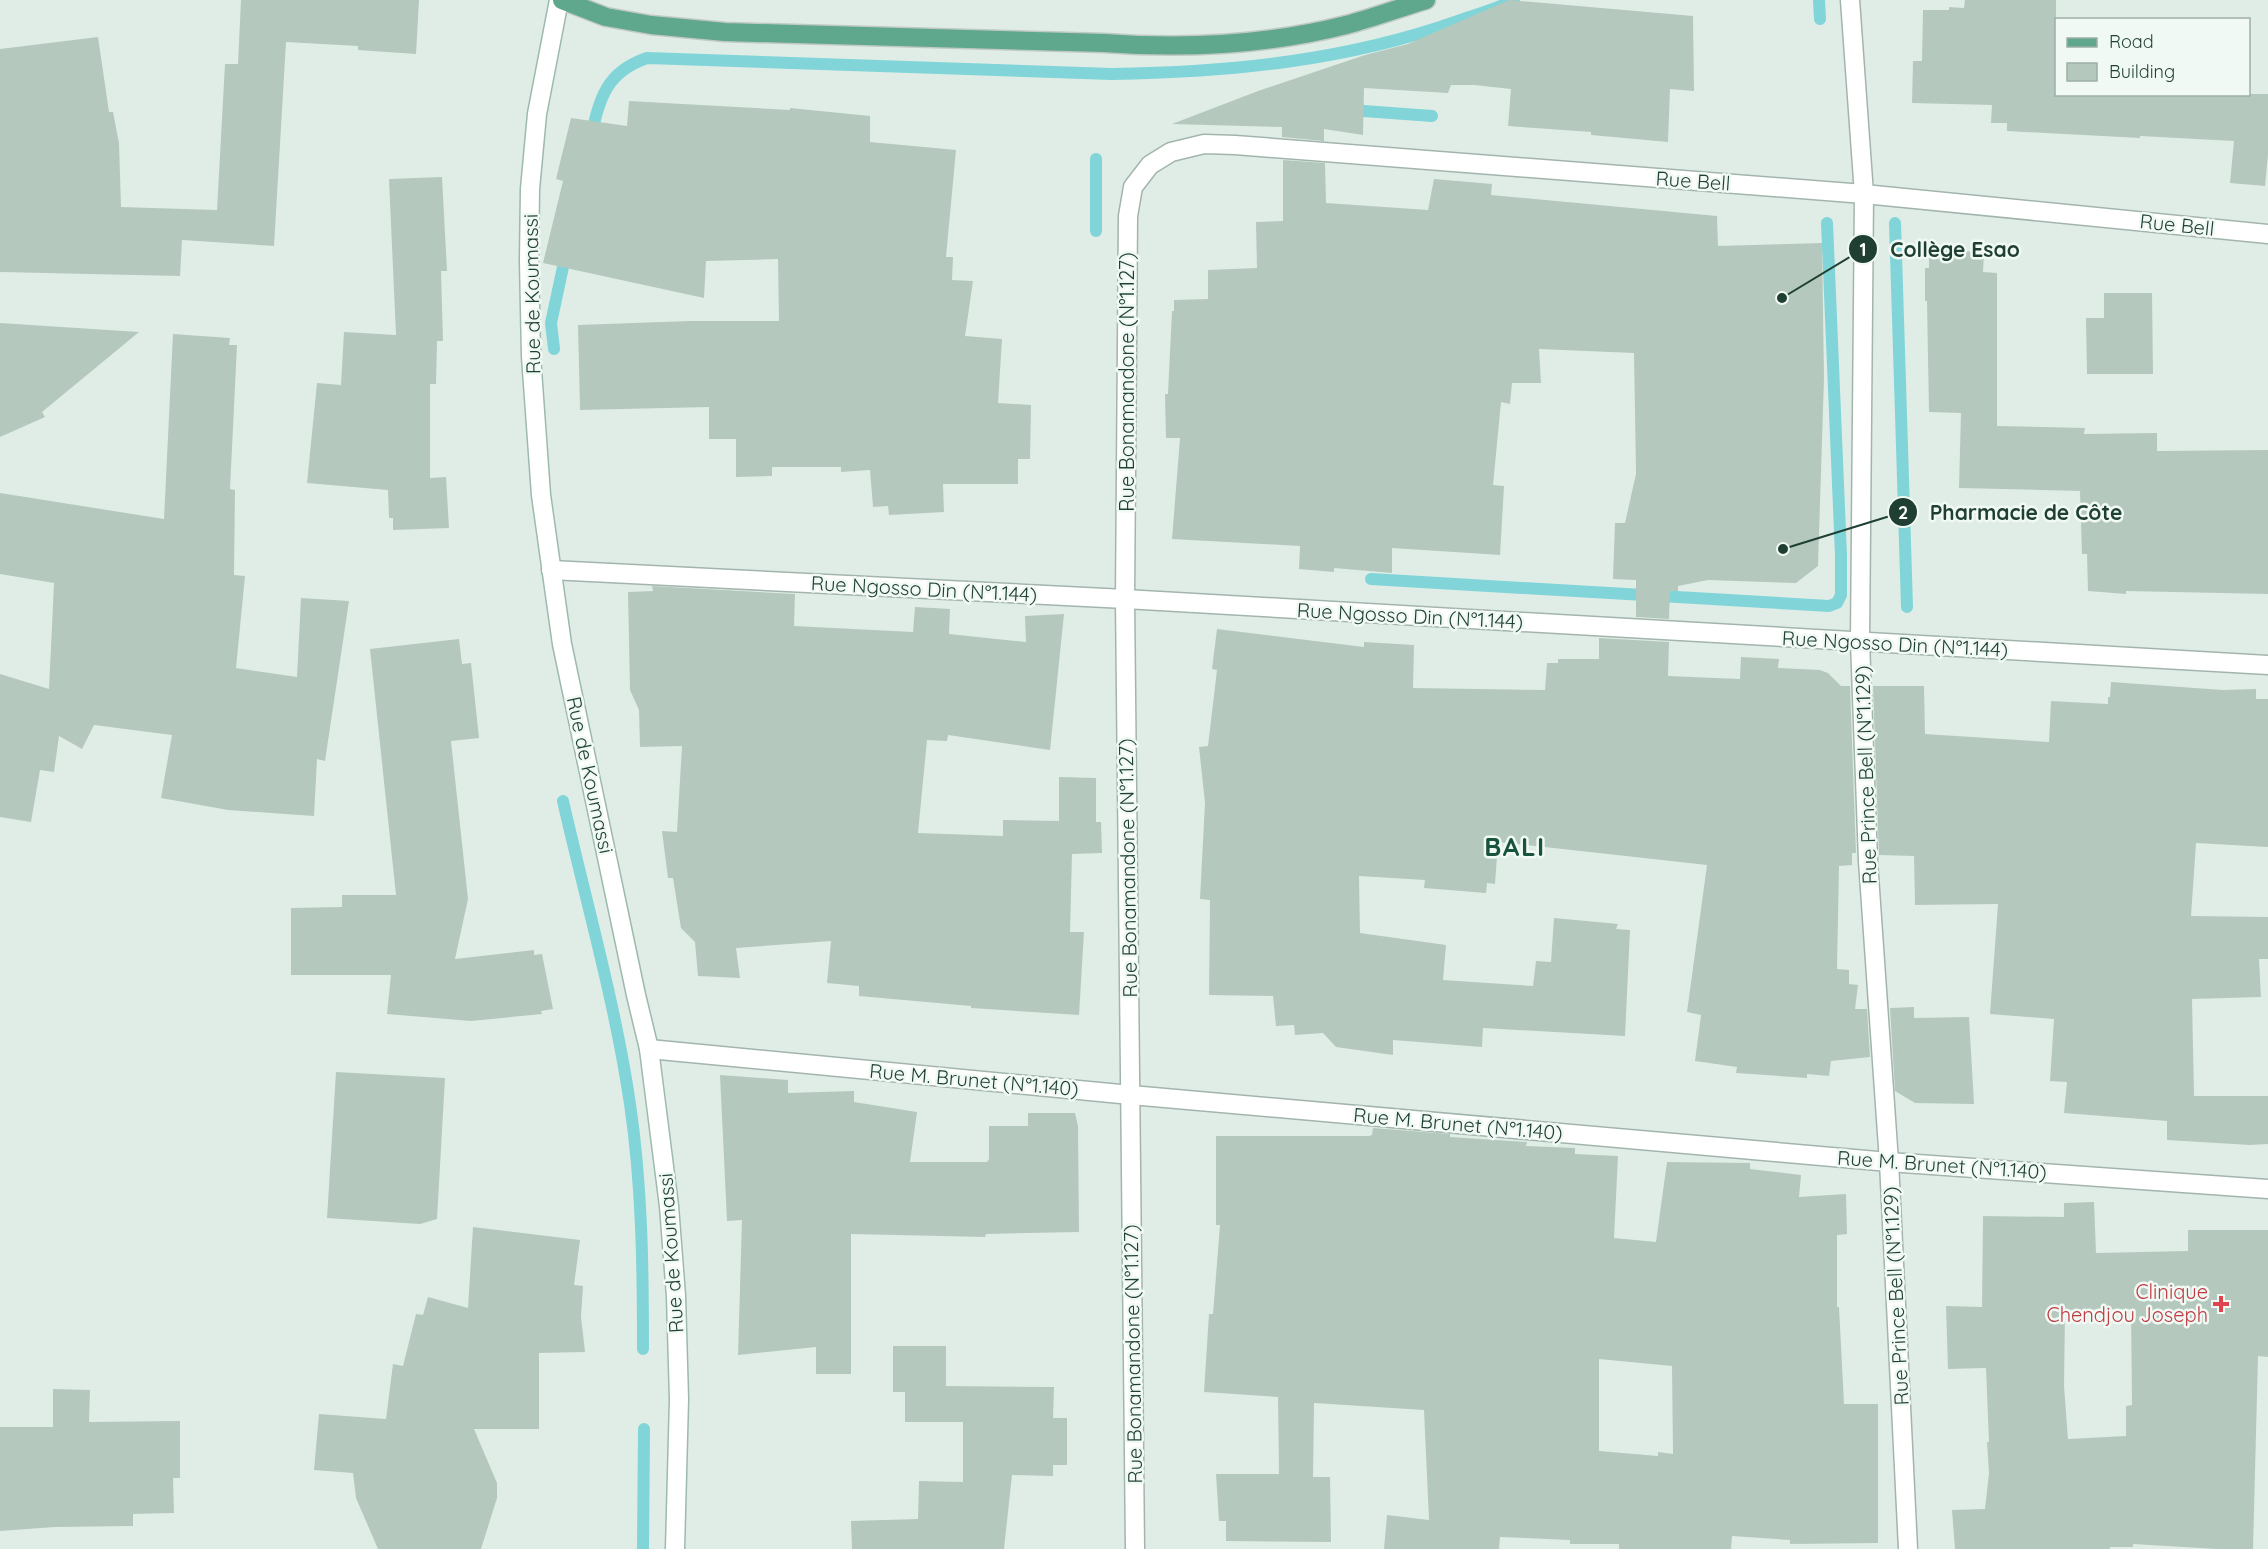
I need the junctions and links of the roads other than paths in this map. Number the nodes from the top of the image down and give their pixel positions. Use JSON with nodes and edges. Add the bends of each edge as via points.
{"nodes":[{"id":1,"x":560,"y":0,"type":"edge"},
{"id":2,"x":1425,"y":0,"type":"edge"},
{"id":3,"x":1850,"y":0,"type":"edge"},
{"id":4,"x":1133,"y":187,"type":"joint"},
{"id":5,"x":1864,"y":194,"type":"junction"},
{"id":6,"x":2268,"y":234,"type":"edge"},
{"id":7,"x":551,"y":570,"type":"junction"},
{"id":8,"x":1125,"y":599,"type":"junction"},
{"id":9,"x":1860,"y":641,"type":"junction"},
{"id":10,"x":2268,"y":665,"type":"edge"},
{"id":11,"x":649,"y":1049,"type":"junction"},
{"id":12,"x":1131,"y":1095,"type":"junction"},
{"id":13,"x":1889,"y":1162,"type":"junction"},
{"id":14,"x":2268,"y":1189,"type":"edge"},
{"id":15,"x":675,"y":1549,"type":"edge"},
{"id":16,"x":1135,"y":1549,"type":"edge"},
{"id":17,"x":1908,"y":1549,"type":"edge"}],
"edges":[{"from":1,"to":2,"type":"main road","via":[[606,17],[725,32],[1157,47],[1258,41],[1346,25]]},
{"from":1,"to":7,"type":"street","name":"Rue de Koumassi","via":[[537,114],[529,249],[531,356]]},
{"from":3,"to":5,"type":"street","name":"Rue Prince Bell (N°1.129)"},
{"from":4,"to":5,"type":"street","name":"Rue Bell","via":[[1150,165],[1171,152],[1203,144]]},
{"from":4,"to":8,"type":"street","name":"Rue Bonamandone (N°1.127)","via":[[1128,216]]},
{"from":5,"to":6,"type":"street","name":"Rue Bell"},
{"from":5,"to":9,"type":"street","name":"Rue Prince Bell (N°1.129)"},
{"from":7,"to":8,"type":"street","name":"Rue Ngosso Din (N°1.144)"},
{"from":7,"to":11,"type":"street","name":"Rue de Koumassi","via":[[562,644]]},
{"from":8,"to":9,"type":"street","name":"Rue Ngosso Din (N°1.144)"},
{"from":8,"to":12,"type":"street","name":"Rue Bonamandone (N°1.127)"},
{"from":9,"to":10,"type":"street","name":"Rue Ngosso Din (N°1.144)"},
{"from":9,"to":13,"type":"street","name":"Rue Prince Bell (N°1.129)","via":[[1868,861]]},
{"from":11,"to":12,"type":"street","name":"Rue M. Brunet (N°1.140)"},
{"from":11,"to":15,"type":"street","name":"Rue de Koumassi","via":[[676,1296],[679,1399]]},
{"from":12,"to":13,"type":"street","name":"Rue M. Brunet (N°1.140)"},
{"from":12,"to":16,"type":"street","name":"Rue Bonamandone (N°1.127)"},
{"from":13,"to":14,"type":"street","name":"Rue M. Brunet (N°1.140)"},
{"from":13,"to":17,"type":"street","name":"Rue Prince Bell (N°1.129)"}]}
